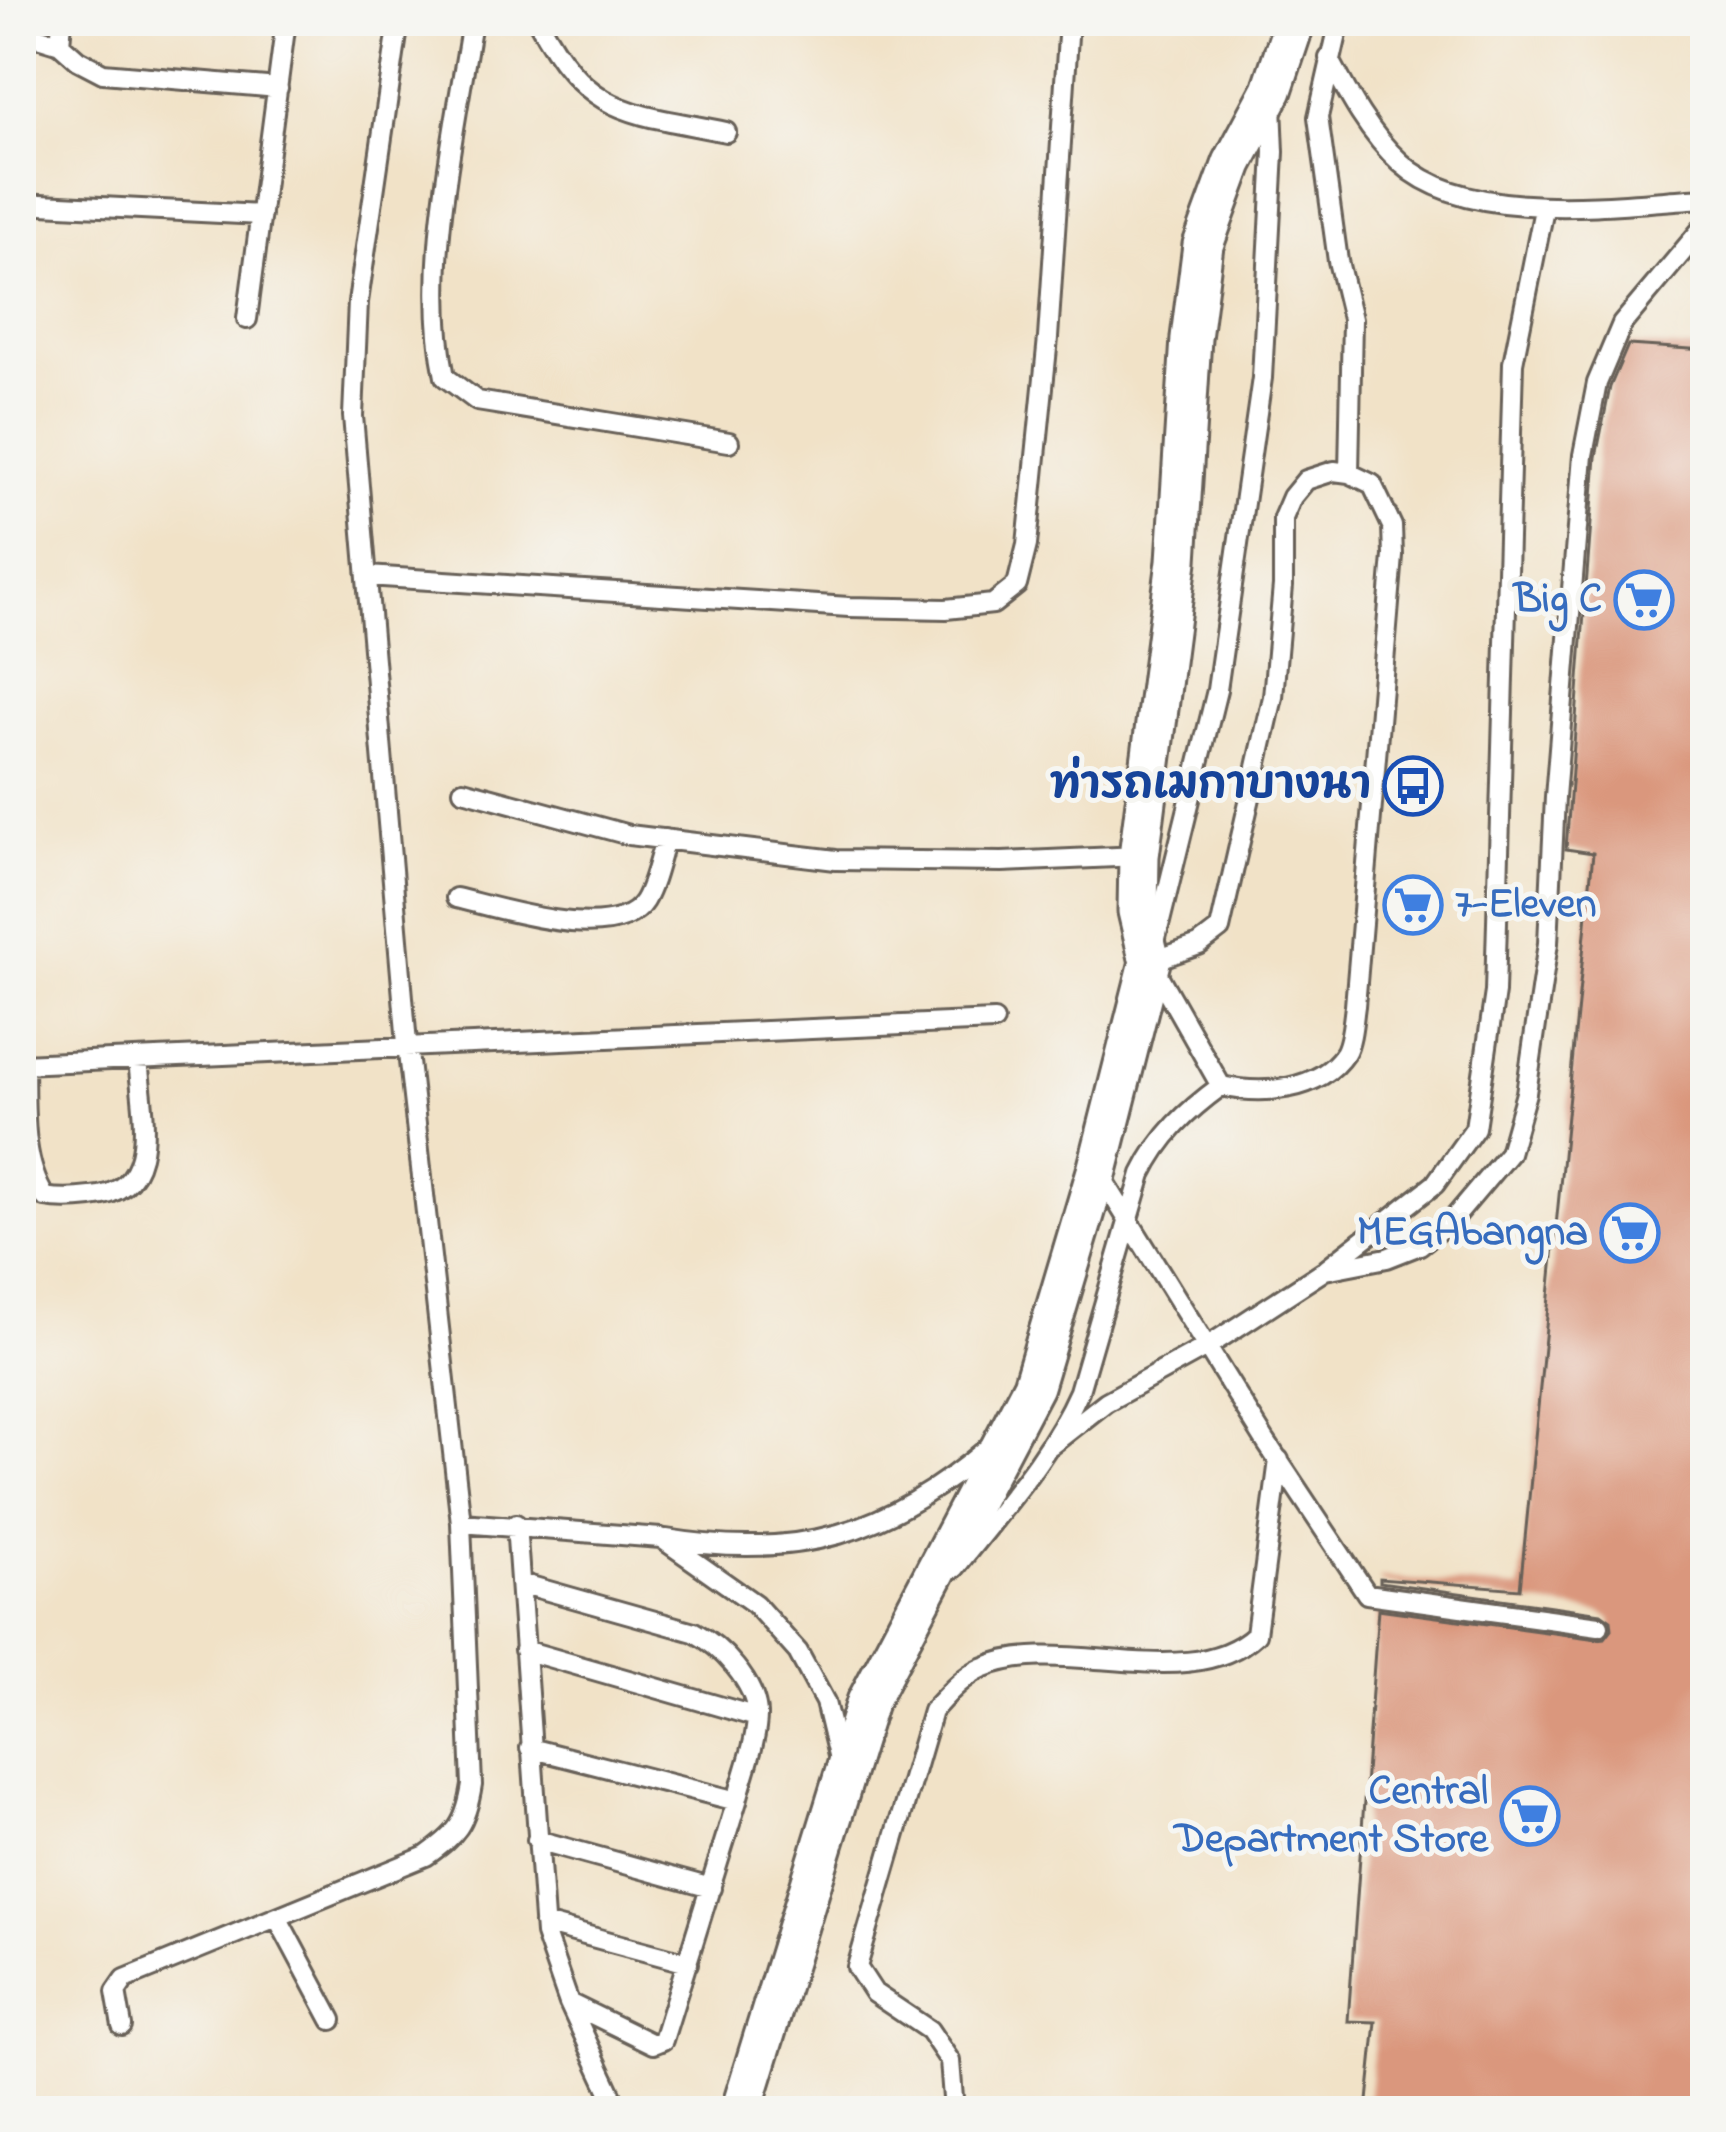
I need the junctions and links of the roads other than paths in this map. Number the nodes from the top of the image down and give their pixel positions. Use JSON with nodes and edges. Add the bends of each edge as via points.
{"nodes":[{"id":1,"x":62,"y":21,"type":"edge"},
{"id":2,"x":286,"y":21,"type":"edge"},
{"id":3,"x":399,"y":21,"type":"edge"},
{"id":4,"x":472,"y":21,"type":"edge"},
{"id":5,"x":538,"y":21,"type":"edge"},
{"id":6,"x":1069,"y":21,"type":"edge"},
{"id":7,"x":1295,"y":21,"type":"edge"},
{"id":8,"x":1340,"y":21,"type":"edge"},
{"id":9,"x":21,"y":32,"type":"edge"},
{"id":10,"x":60,"y":44,"type":"junction"},
{"id":11,"x":1329,"y":58,"type":"junction"},
{"id":12,"x":278,"y":88,"type":"junction"},
{"id":13,"x":1271,"y":90,"type":"junction"},
{"id":14,"x":726,"y":132,"type":"dead end"},
{"id":15,"x":1705,"y":198,"type":"edge"},
{"id":16,"x":21,"y":203,"type":"edge"},
{"id":17,"x":1544,"y":209,"type":"junction"},
{"id":18,"x":261,"y":215,"type":"junction"},
{"id":19,"x":1705,"y":225,"type":"edge"},
{"id":20,"x":247,"y":319,"type":"dead end"},
{"id":21,"x":729,"y":442,"type":"dead end"},
{"id":22,"x":1348,"y":473,"type":"junction"},
{"id":23,"x":367,"y":576,"type":"junction"},
{"id":24,"x":463,"y":790,"type":"dead end"},
{"id":25,"x":665,"y":839,"type":"junction"},
{"id":26,"x":1139,"y":856,"type":"junction"},
{"id":27,"x":456,"y":898,"type":"dead end"},
{"id":28,"x":1150,"y":962,"type":"junction"},
{"id":29,"x":994,"y":1021,"type":"dead end"},
{"id":30,"x":407,"y":1044,"type":"junction"},
{"id":31,"x":138,"y":1059,"type":"junction"},
{"id":32,"x":22,"y":1064,"type":"edge"},
{"id":33,"x":1221,"y":1086,"type":"junction"},
{"id":34,"x":1097,"y":1171,"type":"junction"},
{"id":35,"x":1129,"y":1220,"type":"junction"},
{"id":36,"x":1325,"y":1270,"type":"junction"},
{"id":37,"x":1208,"y":1346,"type":"junction"},
{"id":38,"x":1014,"y":1426,"type":"junction"},
{"id":39,"x":1051,"y":1445,"type":"junction"},
{"id":40,"x":1279,"y":1460,"type":"junction"},
{"id":41,"x":461,"y":1523,"type":"junction"},
{"id":42,"x":516,"y":1524,"type":"junction"},
{"id":43,"x":661,"y":1538,"type":"junction"},
{"id":44,"x":520,"y":1583,"type":"junction"},
{"id":45,"x":1599,"y":1626,"type":"dead end"},
{"id":46,"x":897,"y":1642,"type":"junction"},
{"id":47,"x":524,"y":1650,"type":"junction"},
{"id":48,"x":757,"y":1717,"type":"junction"},
{"id":49,"x":530,"y":1748,"type":"junction"},
{"id":50,"x":843,"y":1776,"type":"junction"},
{"id":51,"x":736,"y":1801,"type":"junction"},
{"id":52,"x":537,"y":1840,"type":"junction"},
{"id":53,"x":711,"y":1888,"type":"junction"},
{"id":54,"x":277,"y":1917,"type":"junction"},
{"id":55,"x":544,"y":1924,"type":"junction"},
{"id":56,"x":688,"y":1963,"type":"junction"},
{"id":57,"x":568,"y":2003,"type":"junction"},
{"id":58,"x":332,"y":2020,"type":"dead end"},
{"id":59,"x":122,"y":2026,"type":"dead end"},
{"id":60,"x":619,"y":2111,"type":"edge"},
{"id":61,"x":741,"y":2111,"type":"edge"},
{"id":62,"x":954,"y":2111,"type":"edge"}],
"edges":[{"from":1,"to":10,"type":"lane"},
{"from":2,"to":12,"type":"lane"},
{"from":3,"to":23,"type":"lane","via":[[358,302],[353,416]]},
{"from":4,"to":21,"type":"lane","via":[[440,229],[445,377],[477,401]]},
{"from":5,"to":14,"type":"lane","via":[[578,82],[622,111]]},
{"from":6,"to":23,"type":"lane","via":[[1027,545],[1017,585],[994,604],[849,608]]},
{"from":7,"to":13,"type":"street"},
{"from":8,"to":11,"type":"lane"},
{"from":9,"to":10,"type":"lane"},
{"from":10,"to":12,"type":"lane","via":[[103,73]]},
{"from":11,"to":17,"type":"lane","via":[[1360,116],[1403,165],[1441,189]]},
{"from":11,"to":22,"type":"lane","via":[[1318,117],[1352,319]]},
{"from":12,"to":18,"type":"lane"},
{"from":13,"to":26,"type":"street","via":[[1203,245],[1177,561]]},
{"from":13,"to":28,"type":"lane","via":[[1262,378],[1217,690]]},
{"from":15,"to":17,"type":"lane"},
{"from":16,"to":18,"type":"lane"},
{"from":17,"to":36,"type":"lane","via":[[1513,363],[1495,992],[1475,1129],[1435,1184]]},
{"from":18,"to":20,"type":"lane"},
{"from":19,"to":36,"type":"lane","via":[[1622,324],[1598,383],[1583,455],[1548,943],[1509,1153],[1420,1245]]},
{"from":22,"to":28,"type":"lane","via":[[1306,480],[1283,518],[1273,698],[1220,929]]},
{"from":22,"to":33,"type":"lane","via":[[1372,484],[1383,502],[1394,556],[1347,1051],[1294,1087]]},
{"from":23,"to":30,"type":"lane"},
{"from":24,"to":25,"type":"lane"},
{"from":25,"to":26,"type":"lane","via":[[836,860]]},
{"from":25,"to":27,"type":"lane","via":[[643,904],[626,916],[561,922]]},
{"from":26,"to":28,"type":"street","via":[[1138,911]]},
{"from":28,"to":33,"type":"lane"},
{"from":28,"to":34,"type":"street"},
{"from":29,"to":30,"type":"lane"},
{"from":30,"to":31,"type":"lane"},
{"from":30,"to":41,"type":"lane"},
{"from":31,"to":32,"type":"lane"},
{"from":31,"to":32,"type":"lane","via":[[143,1137],[136,1175],[111,1196],[61,1200],[44,1197],[38,1186]]},
{"from":33,"to":35,"type":"lane","via":[[1153,1152]]},
{"from":34,"to":35,"type":"lane"},
{"from":34,"to":38,"type":"street"},
{"from":35,"to":37,"type":"lane"},
{"from":35,"to":39,"type":"lane","via":[[1079,1391]]},
{"from":36,"to":37,"type":"lane"},
{"from":37,"to":39,"type":"lane","via":[[1106,1402]]},
{"from":37,"to":40,"type":"lane"},
{"from":38,"to":43,"type":"lane","via":[[950,1480],[843,1536],[768,1545]]},
{"from":38,"to":46,"type":"street"},
{"from":39,"to":46,"type":"lane"},
{"from":40,"to":45,"type":"lane","via":[[1367,1594]]},
{"from":40,"to":62,"type":"lane","via":[[1256,1634],[1240,1649],[1168,1661],[1017,1658],[981,1668],[932,1711],[856,1967],[874,1993],[929,2030],[950,2061]]},
{"from":41,"to":42,"type":"lane"},
{"from":41,"to":54,"type":"lane","via":[[467,1816],[425,1856]]},
{"from":42,"to":43,"type":"lane"},
{"from":42,"to":44,"type":"lane"},
{"from":43,"to":50,"type":"lane","via":[[755,1604],[798,1652],[825,1702]]},
{"from":44,"to":47,"type":"lane"},
{"from":44,"to":48,"type":"lane","via":[[710,1640],[746,1684]]},
{"from":46,"to":50,"type":"street"},
{"from":47,"to":48,"type":"lane"},
{"from":47,"to":49,"type":"lane"},
{"from":48,"to":51,"type":"lane"},
{"from":49,"to":51,"type":"lane"},
{"from":49,"to":52,"type":"lane"},
{"from":50,"to":61,"type":"street"},
{"from":51,"to":53,"type":"lane"},
{"from":52,"to":53,"type":"lane"},
{"from":52,"to":55,"type":"lane"},
{"from":53,"to":56,"type":"lane"},
{"from":54,"to":58,"type":"lane"},
{"from":54,"to":59,"type":"lane","via":[[124,1978],[116,1992]]},
{"from":55,"to":56,"type":"lane"},
{"from":55,"to":57,"type":"lane"},
{"from":56,"to":57,"type":"lane","via":[[668,2031],[653,2044]]},
{"from":57,"to":60,"type":"lane"}]}
